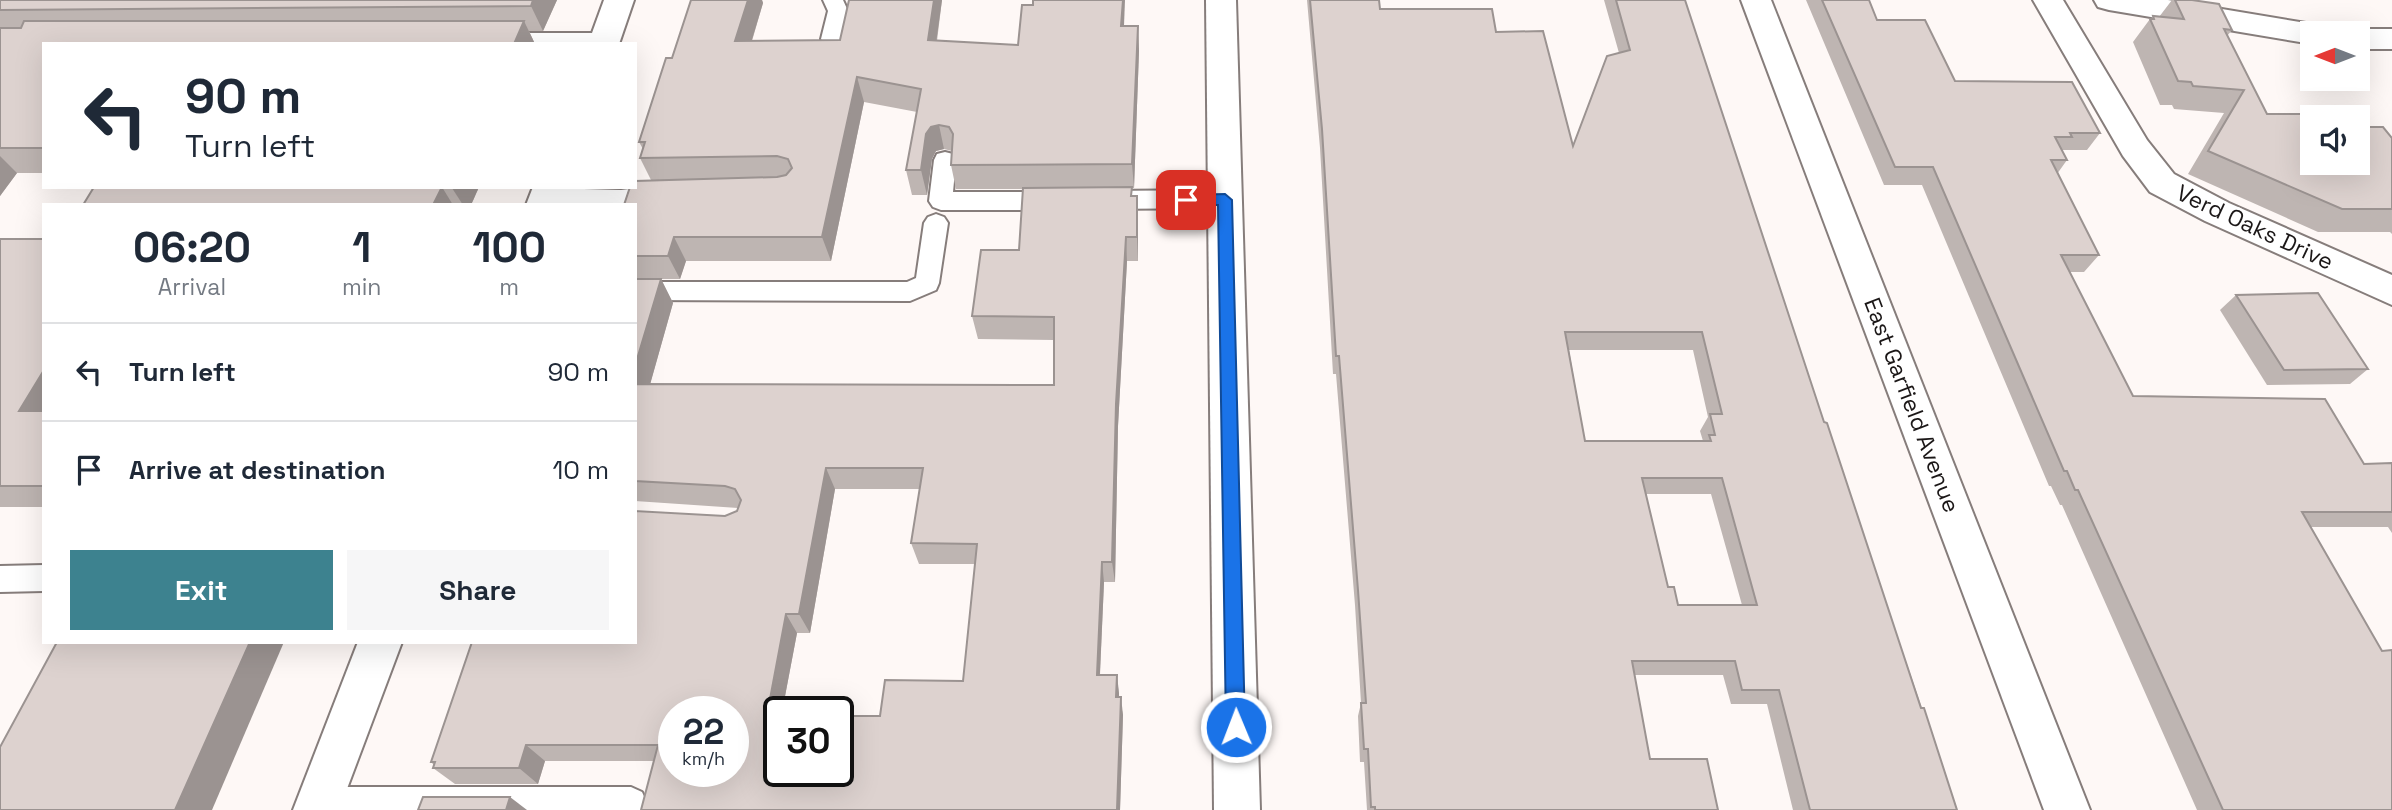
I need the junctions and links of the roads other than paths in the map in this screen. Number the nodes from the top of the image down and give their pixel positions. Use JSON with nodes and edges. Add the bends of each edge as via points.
{"nodes":[{"id":1,"x":619,"y":0,"type":"edge"},
{"id":2,"x":833,"y":0,"type":"edge"},
{"id":3,"x":1221,"y":0,"type":"edge"},
{"id":4,"x":1756,"y":0,"type":"edge"},
{"id":5,"x":2048,"y":0,"type":"edge"},
{"id":6,"x":2109,"y":0,"type":"edge"},
{"id":7,"x":2300,"y":32,"type":"edge"},
{"id":8,"x":832,"y":39,"type":"edge"},
{"id":9,"x":2370,"y":39,"type":"edge"},
{"id":10,"x":2392,"y":39,"type":"edge"},
{"id":11,"x":474,"y":40,"type":"edge"},
{"id":12,"x":604,"y":42,"type":"edge"},
{"id":13,"x":945,"y":160,"type":"edge"},
{"id":14,"x":692,"y":193,"type":"edge"},
{"id":15,"x":546,"y":196,"type":"edge"},
{"id":16,"x":1225,"y":200,"type":"junction"},
{"id":17,"x":936,"y":223,"type":"dead end"},
{"id":18,"x":637,"y":291,"type":"edge"},
{"id":19,"x":2392,"y":291,"type":"edge"},
{"id":20,"x":42,"y":578,"type":"edge"},
{"id":21,"x":0,"y":579,"type":"edge"},
{"id":22,"x":379,"y":644,"type":"edge"},
{"id":23,"x":631,"y":803,"type":"dead end"},
{"id":24,"x":317,"y":806,"type":"edge"},
{"id":25,"x":1237,"y":810,"type":"edge"},
{"id":26,"x":2067,"y":810,"type":"edge"}],
"edges":[{"from":1,"to":12,"type":"street"},
{"from":2,"to":8,"type":"lane","via":[[838,11]]},
{"from":3,"to":16,"type":"street"},
{"from":4,"to":26,"type":"street","name":"East Garfield Avenue"},
{"from":5,"to":19,"type":"street","name":"Verd Oaks Drive","via":[[2135,148],[2162,183]]},
{"from":6,"to":7,"type":"street"},
{"from":9,"to":10,"type":"street"},
{"from":11,"to":12,"type":"lane"},
{"from":13,"to":16,"type":"lane","via":[[941,201]]},
{"from":14,"to":15,"type":"lane","via":[[621,199]]},
{"from":16,"to":25,"type":"street"},
{"from":17,"to":18,"type":"lane","via":[[927,282],[909,292]]},
{"from":20,"to":21,"type":"lane"},
{"from":22,"to":24,"type":"street"},
{"from":23,"to":24,"type":"lane"}]}
